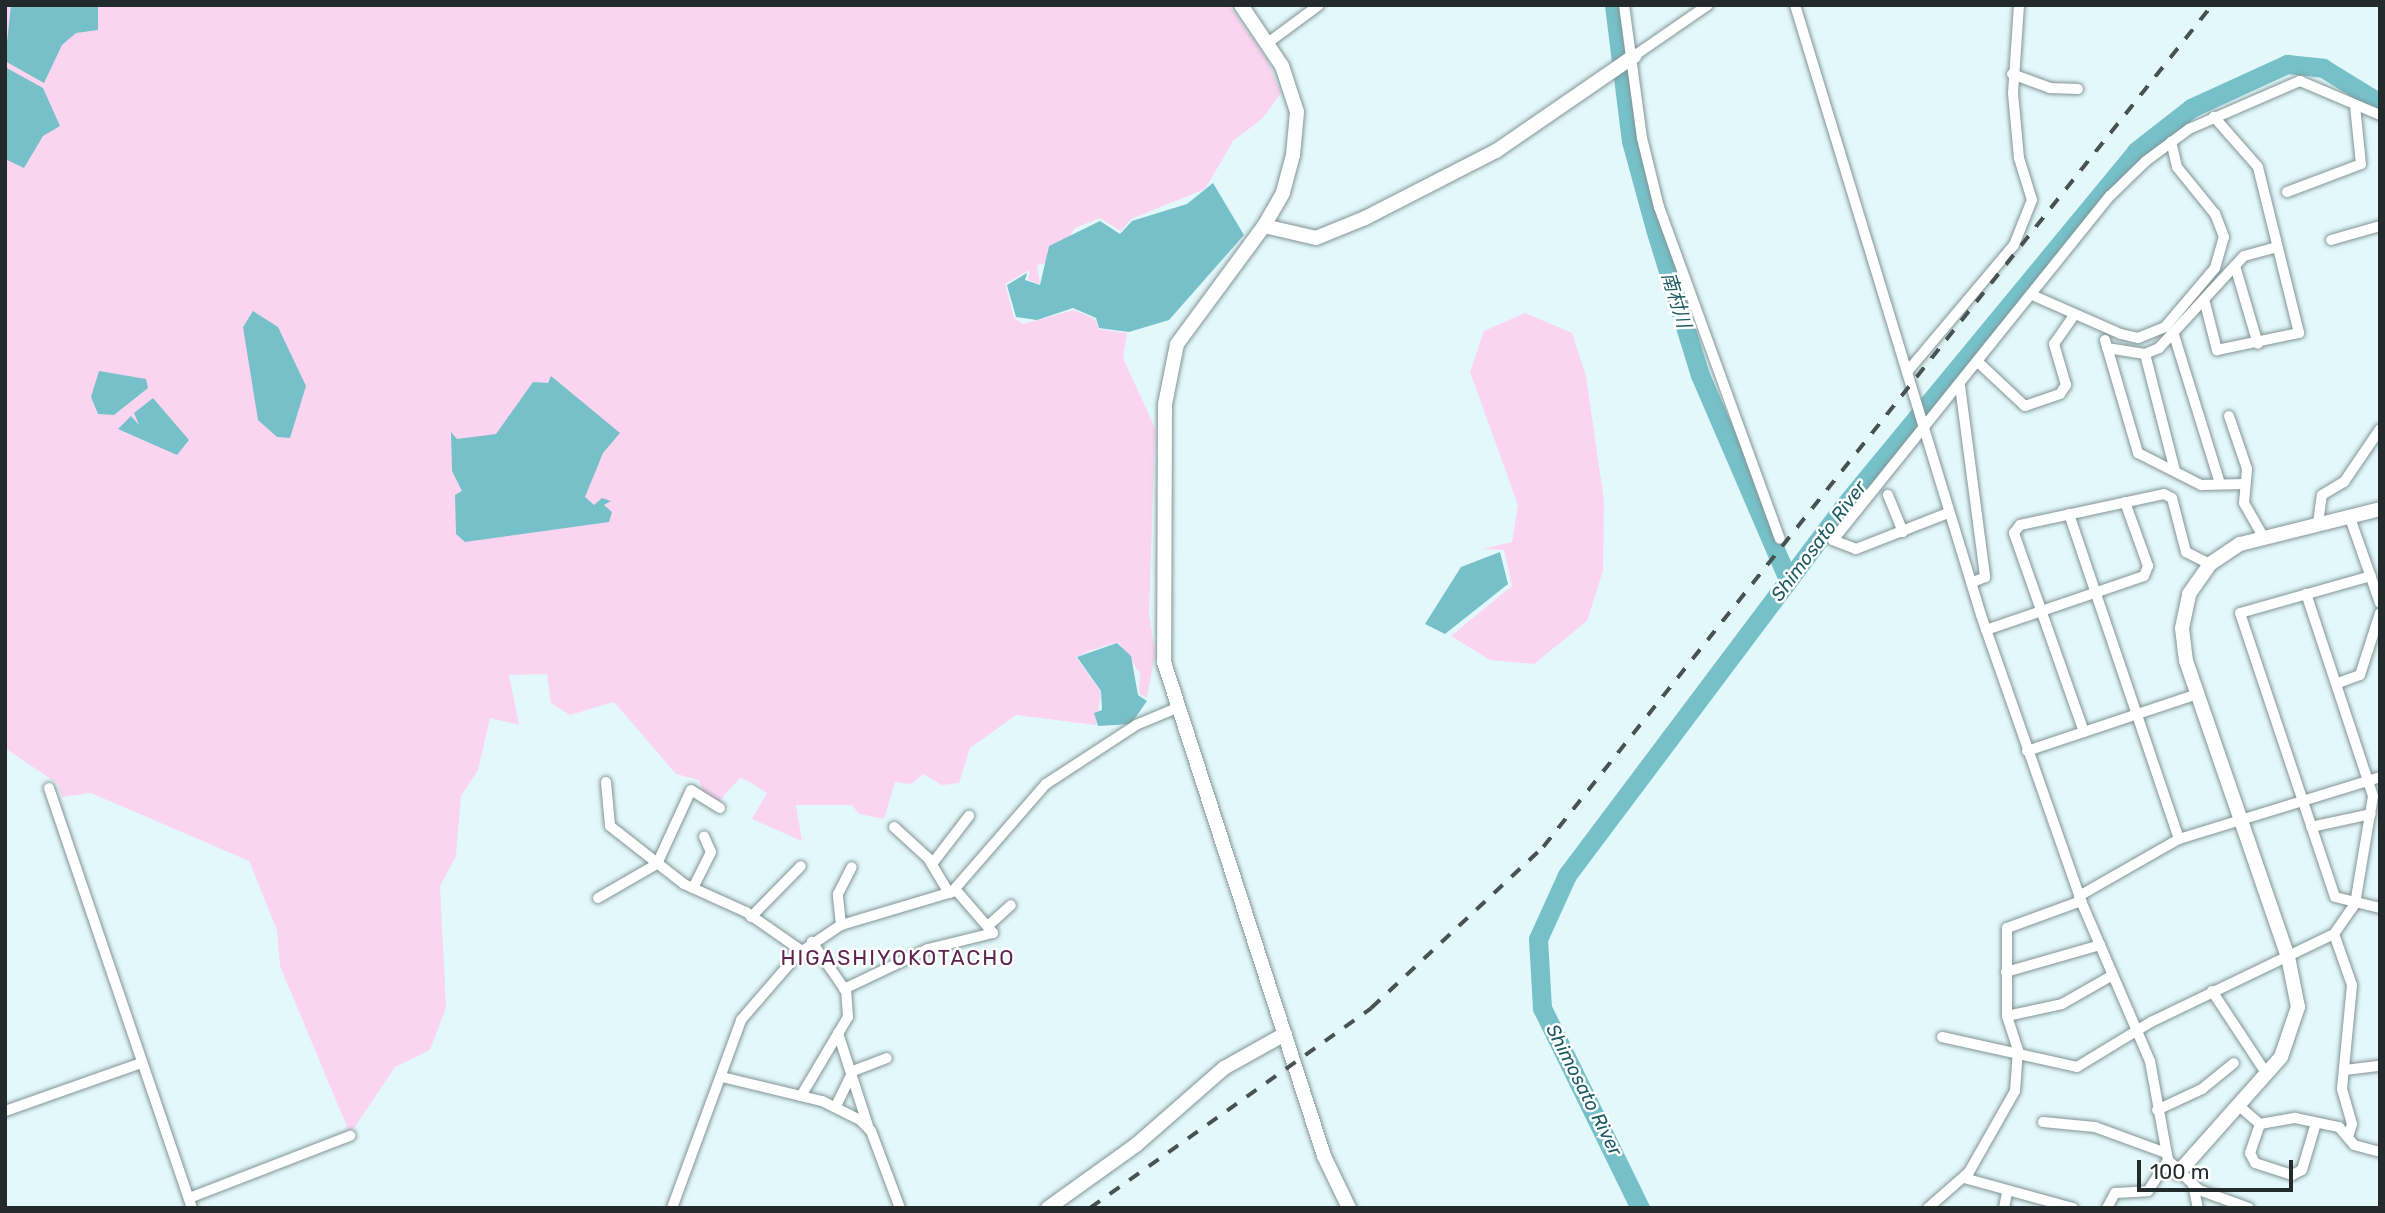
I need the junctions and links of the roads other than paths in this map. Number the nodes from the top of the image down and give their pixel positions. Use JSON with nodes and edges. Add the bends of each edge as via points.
{"nodes":[{"id":1,"x":1241,"y":5,"type":"edge"},
{"id":2,"x":1319,"y":5,"type":"edge"},
{"id":3,"x":1624,"y":5,"type":"edge"},
{"id":4,"x":1708,"y":5,"type":"edge"},
{"id":5,"x":1795,"y":5,"type":"edge"},
{"id":6,"x":2019,"y":5,"type":"edge"},
{"id":7,"x":1269,"y":42,"type":"junction"},
{"id":8,"x":1634,"y":56,"type":"junction"},
{"id":9,"x":2012,"y":74,"type":"junction"},
{"id":10,"x":2078,"y":89,"type":"dead end"},
{"id":11,"x":2355,"y":106,"type":"junction"},
{"id":12,"x":2380,"y":115,"type":"edge"},
{"id":13,"x":2214,"y":117,"type":"junction"},
{"id":14,"x":2171,"y":142,"type":"junction"},
{"id":15,"x":2287,"y":192,"type":"dead end"},
{"id":16,"x":1264,"y":226,"type":"junction"},
{"id":17,"x":2380,"y":226,"type":"edge"},
{"id":18,"x":2331,"y":240,"type":"dead end"},
{"id":19,"x":2277,"y":247,"type":"junction"},
{"id":20,"x":2235,"y":266,"type":"junction"},
{"id":21,"x":2032,"y":295,"type":"junction"},
{"id":22,"x":2205,"y":303,"type":"junction"},
{"id":23,"x":2074,"y":317,"type":"junction"},
{"id":24,"x":2174,"y":335,"type":"junction"},
{"id":25,"x":2258,"y":344,"type":"junction"},
{"id":26,"x":2145,"y":354,"type":"junction"},
{"id":27,"x":1979,"y":363,"type":"junction"},
{"id":28,"x":1907,"y":372,"type":"junction"},
{"id":29,"x":1961,"y":386,"type":"junction"},
{"id":30,"x":2229,"y":416,"type":"dead end"},
{"id":31,"x":1925,"y":428,"type":"junction"},
{"id":32,"x":2380,"y":429,"type":"edge"},
{"id":33,"x":2175,"y":471,"type":"junction"},
{"id":34,"x":2220,"y":484,"type":"junction"},
{"id":35,"x":2245,"y":484,"type":"junction"},
{"id":36,"x":1888,"y":495,"type":"dead end"},
{"id":37,"x":2125,"y":502,"type":"junction"},
{"id":38,"x":2380,"y":509,"type":"edge"},
{"id":39,"x":1948,"y":513,"type":"junction"},
{"id":40,"x":2069,"y":514,"type":"junction"},
{"id":41,"x":2349,"y":515,"type":"junction"},
{"id":42,"x":2318,"y":523,"type":"junction"},
{"id":43,"x":1903,"y":532,"type":"junction"},
{"id":44,"x":2264,"y":538,"type":"junction"},
{"id":45,"x":1780,"y":539,"type":"dead end"},
{"id":46,"x":2210,"y":564,"type":"junction"},
{"id":47,"x":2371,"y":576,"type":"junction"},
{"id":48,"x":1971,"y":583,"type":"junction"},
{"id":49,"x":2096,"y":593,"type":"junction"},
{"id":50,"x":2306,"y":594,"type":"junction"},
{"id":51,"x":2380,"y":603,"type":"edge"},
{"id":52,"x":2042,"y":611,"type":"junction"},
{"id":53,"x":2380,"y":613,"type":"edge"},
{"id":54,"x":1986,"y":630,"type":"junction"},
{"id":55,"x":2338,"y":683,"type":"junction"},
{"id":56,"x":2197,"y":694,"type":"junction"},
{"id":57,"x":1179,"y":707,"type":"junction"},
{"id":58,"x":2137,"y":714,"type":"junction"},
{"id":59,"x":2084,"y":732,"type":"junction"},
{"id":60,"x":2027,"y":751,"type":"junction"},
{"id":61,"x":2375,"y":778,"type":"edge"},
{"id":62,"x":606,"y":782,"type":"dead end"},
{"id":63,"x":49,"y":788,"type":"dead end"},
{"id":64,"x":2303,"y":803,"type":"junction"},
{"id":65,"x":720,"y":808,"type":"dead end"},
{"id":66,"x":2371,"y":814,"type":"junction"},
{"id":67,"x":969,"y":816,"type":"dead end"},
{"id":68,"x":2241,"y":824,"type":"junction"},
{"id":69,"x":894,"y":827,"type":"dead end"},
{"id":70,"x":2311,"y":827,"type":"junction"},
{"id":71,"x":2374,"y":834,"type":"edge"},
{"id":72,"x":704,"y":836,"type":"dead end"},
{"id":73,"x":2179,"y":839,"type":"junction"},
{"id":74,"x":657,"y":864,"type":"junction"},
{"id":75,"x":932,"y":864,"type":"junction"},
{"id":76,"x":801,"y":866,"type":"dead end"},
{"id":77,"x":852,"y":867,"type":"dead end"},
{"id":78,"x":693,"y":888,"type":"junction"},
{"id":79,"x":952,"y":891,"type":"junction"},
{"id":80,"x":598,"y":898,"type":"dead end"},
{"id":81,"x":2080,"y":899,"type":"junction"},
{"id":82,"x":2355,"y":904,"type":"junction"},
{"id":83,"x":1011,"y":905,"type":"dead end"},
{"id":84,"x":2380,"y":908,"type":"edge"},
{"id":85,"x":751,"y":917,"type":"junction"},
{"id":86,"x":990,"y":924,"type":"junction"},
{"id":87,"x":841,"y":925,"type":"junction"},
{"id":88,"x":2334,"y":934,"type":"junction"},
{"id":89,"x":812,"y":942,"type":"junction"},
{"id":90,"x":2100,"y":944,"type":"junction"},
{"id":91,"x":802,"y":951,"type":"junction"},
{"id":92,"x":2288,"y":957,"type":"junction"},
{"id":93,"x":2006,"y":972,"type":"junction"},
{"id":94,"x":2111,"y":976,"type":"junction"},
{"id":95,"x":844,"y":989,"type":"junction"},
{"id":96,"x":2212,"y":991,"type":"junction"},
{"id":97,"x":2007,"y":1016,"type":"junction"},
{"id":98,"x":2138,"y":1030,"type":"junction"},
{"id":99,"x":838,"y":1033,"type":"junction"},
{"id":100,"x":1285,"y":1034,"type":"junction"},
{"id":101,"x":1942,"y":1037,"type":"dead end"},
{"id":102,"x":2018,"y":1051,"type":"junction"},
{"id":103,"x":887,"y":1058,"type":"dead end"},
{"id":104,"x":141,"y":1063,"type":"junction"},
{"id":105,"x":2234,"y":1063,"type":"dead end"},
{"id":106,"x":2380,"y":1066,"type":"edge"},
{"id":107,"x":2345,"y":1070,"type":"junction"},
{"id":108,"x":853,"y":1071,"type":"junction"},
{"id":109,"x":2266,"y":1073,"type":"junction"},
{"id":110,"x":722,"y":1077,"type":"junction"},
{"id":111,"x":801,"y":1096,"type":"junction"},
{"id":112,"x":2238,"y":1105,"type":"junction"},
{"id":113,"x":836,"y":1106,"type":"junction"},
{"id":114,"x":2157,"y":1110,"type":"junction"},
{"id":115,"x":5,"y":1111,"type":"edge"},
{"id":116,"x":2043,"y":1122,"type":"dead end"},
{"id":117,"x":2316,"y":1123,"type":"junction"},
{"id":118,"x":2260,"y":1124,"type":"junction"},
{"id":119,"x":869,"y":1129,"type":"junction"},
{"id":120,"x":350,"y":1136,"type":"dead end"},
{"id":121,"x":2348,"y":1137,"type":"junction"},
{"id":122,"x":2380,"y":1152,"type":"edge"},
{"id":123,"x":2167,"y":1156,"type":"junction"},
{"id":124,"x":2178,"y":1173,"type":"junction"},
{"id":125,"x":1964,"y":1178,"type":"junction"},
{"id":126,"x":2193,"y":1185,"type":"junction"},
{"id":127,"x":2007,"y":1192,"type":"junction"},
{"id":128,"x":191,"y":1203,"type":"edge"},
{"id":129,"x":673,"y":1208,"type":"edge"},
{"id":130,"x":900,"y":1208,"type":"edge"},
{"id":131,"x":1048,"y":1208,"type":"edge"},
{"id":132,"x":1349,"y":1208,"type":"edge"},
{"id":133,"x":1928,"y":1208,"type":"edge"},
{"id":134,"x":2004,"y":1208,"type":"edge"},
{"id":135,"x":2073,"y":1208,"type":"edge"},
{"id":136,"x":2107,"y":1208,"type":"edge"},
{"id":137,"x":2198,"y":1208,"type":"edge"},
{"id":138,"x":2249,"y":1208,"type":"edge"}],
"edges":[{"from":1,"to":7,"type":"street"},
{"from":2,"to":7,"type":"street"},
{"from":3,"to":8,"type":"street"},
{"from":4,"to":8,"type":"street"},
{"from":5,"to":28,"type":"street"},
{"from":6,"to":9,"type":"street"},
{"from":7,"to":16,"type":"street","via":[[1297,112],[1291,168]]},
{"from":8,"to":16,"type":"street","via":[[1496,151],[1365,218],[1316,238]]},
{"from":8,"to":45,"type":"street","via":[[1639,119],[1660,207]]},
{"from":9,"to":10,"type":"street","via":[[2050,88]]},
{"from":9,"to":28,"type":"street","via":[[2019,158],[2032,200],[2014,245]]},
{"from":11,"to":12,"type":"street"},
{"from":11,"to":13,"type":"street","via":[[2300,81]]},
{"from":11,"to":15,"type":"street","via":[[2361,164]]},
{"from":13,"to":14,"type":"street"},
{"from":13,"to":19,"type":"street","via":[[2258,167]]},
{"from":14,"to":21,"type":"street","via":[[2110,196]]},
{"from":14,"to":23,"type":"street","via":[[2177,167],[2215,214],[2224,237],[2215,268],[2151,336],[2121,334]]},
{"from":16,"to":57,"type":"street","via":[[1177,344],[1165,404],[1161,612],[1164,662]]},
{"from":17,"to":18,"type":"street"},
{"from":19,"to":20,"type":"street","via":[[2244,256]]},
{"from":19,"to":25,"type":"street","via":[[2299,333]]},
{"from":20,"to":22,"type":"street"},
{"from":20,"to":25,"type":"street"},
{"from":21,"to":23,"type":"street"},
{"from":21,"to":27,"type":"street"},
{"from":22,"to":24,"type":"street"},
{"from":22,"to":25,"type":"street","via":[[2217,350]]},
{"from":23,"to":27,"type":"street","via":[[2054,344],[2066,385],[2060,394],[2025,406]]},
{"from":24,"to":26,"type":"street"},
{"from":24,"to":34,"type":"street"},
{"from":26,"to":33,"type":"street"},
{"from":26,"to":33,"type":"street","via":[[2106,344],[2138,453]]},
{"from":27,"to":29,"type":"street"},
{"from":28,"to":31,"type":"street"},
{"from":29,"to":31,"type":"street"},
{"from":29,"to":48,"type":"street","via":[[1985,577]]},
{"from":30,"to":35,"type":"street","via":[[2247,469]]},
{"from":31,"to":39,"type":"street"},
{"from":31,"to":43,"type":"street","via":[[1833,540],[1856,549]]},
{"from":32,"to":42,"type":"street","via":[[2344,482],[2322,495]]},
{"from":33,"to":34,"type":"street","via":[[2201,485]]},
{"from":34,"to":35,"type":"street"},
{"from":35,"to":44,"type":"street","via":[[2244,503]]},
{"from":36,"to":43,"type":"street"},
{"from":37,"to":40,"type":"street"},
{"from":37,"to":46,"type":"street","via":[[2164,494],[2172,498],[2186,552]]},
{"from":37,"to":49,"type":"street","via":[[2148,566],[2144,576]]},
{"from":38,"to":41,"type":"street"},
{"from":39,"to":43,"type":"street"},
{"from":39,"to":48,"type":"street"},
{"from":40,"to":49,"type":"street"},
{"from":40,"to":52,"type":"street","via":[[2020,525],[2014,533]]},
{"from":41,"to":42,"type":"street"},
{"from":41,"to":47,"type":"street"},
{"from":42,"to":44,"type":"street"},
{"from":44,"to":46,"type":"street"},
{"from":46,"to":56,"type":"street","via":[[2189,594],[2183,620],[2182,646]]},
{"from":47,"to":50,"type":"street"},
{"from":47,"to":51,"type":"street"},
{"from":48,"to":54,"type":"street"},
{"from":49,"to":52,"type":"street"},
{"from":49,"to":58,"type":"street"},
{"from":50,"to":55,"type":"street"},
{"from":50,"to":64,"type":"street","via":[[2240,613]]},
{"from":52,"to":54,"type":"street"},
{"from":52,"to":59,"type":"street"},
{"from":53,"to":55,"type":"street","via":[[2360,675]]},
{"from":54,"to":60,"type":"street"},
{"from":55,"to":61,"type":"street"},
{"from":56,"to":58,"type":"street"},
{"from":56,"to":68,"type":"street"},
{"from":57,"to":79,"type":"street","via":[[1136,724],[1046,784]]},
{"from":57,"to":100,"type":"street"},
{"from":58,"to":59,"type":"street"},
{"from":58,"to":73,"type":"street"},
{"from":59,"to":60,"type":"street"},
{"from":60,"to":81,"type":"street"},
{"from":61,"to":64,"type":"street"},
{"from":61,"to":66,"type":"street"},
{"from":62,"to":74,"type":"street","via":[[610,826]]},
{"from":63,"to":104,"type":"street"},
{"from":64,"to":68,"type":"street"},
{"from":64,"to":70,"type":"street"},
{"from":65,"to":74,"type":"street","via":[[691,790]]},
{"from":66,"to":70,"type":"street"},
{"from":66,"to":71,"type":"street"},
{"from":67,"to":75,"type":"street"},
{"from":68,"to":73,"type":"street"},
{"from":68,"to":92,"type":"street"},
{"from":69,"to":75,"type":"street"},
{"from":70,"to":82,"type":"street","via":[[2335,897]]},
{"from":71,"to":82,"type":"street"},
{"from":72,"to":78,"type":"street","via":[[711,852]]},
{"from":73,"to":81,"type":"street"},
{"from":74,"to":78,"type":"street"},
{"from":74,"to":80,"type":"street"},
{"from":75,"to":79,"type":"street"},
{"from":76,"to":85,"type":"street"},
{"from":77,"to":87,"type":"street","via":[[838,894]]},
{"from":78,"to":85,"type":"street"},
{"from":79,"to":86,"type":"street"},
{"from":79,"to":87,"type":"street"},
{"from":81,"to":90,"type":"street"},
{"from":81,"to":93,"type":"street","via":[[2010,924]]},
{"from":82,"to":84,"type":"street"},
{"from":82,"to":88,"type":"street"},
{"from":83,"to":86,"type":"street"},
{"from":85,"to":91,"type":"street"},
{"from":86,"to":95,"type":"street","via":[[988,936],[948,942]]},
{"from":87,"to":89,"type":"street"},
{"from":88,"to":92,"type":"street"},
{"from":88,"to":107,"type":"street","via":[[2352,985]]},
{"from":89,"to":91,"type":"street"},
{"from":89,"to":95,"type":"street"},
{"from":90,"to":93,"type":"street"},
{"from":90,"to":94,"type":"street"},
{"from":91,"to":110,"type":"street","via":[[741,1020]]},
{"from":92,"to":96,"type":"street"},
{"from":92,"to":109,"type":"street","via":[[2297,991],[2295,1025]]},
{"from":93,"to":97,"type":"street"},
{"from":94,"to":97,"type":"street","via":[[2062,1004]]},
{"from":94,"to":98,"type":"street"},
{"from":95,"to":99,"type":"street","via":[[848,1017]]},
{"from":96,"to":98,"type":"street"},
{"from":96,"to":109,"type":"street"},
{"from":97,"to":102,"type":"street"},
{"from":98,"to":102,"type":"street","via":[[2077,1067]]},
{"from":98,"to":114,"type":"street"},
{"from":99,"to":108,"type":"street"},
{"from":99,"to":111,"type":"street"},
{"from":100,"to":131,"type":"street","via":[[1224,1068],[1136,1145]]},
{"from":100,"to":132,"type":"street","via":[[1324,1156]]},
{"from":101,"to":102,"type":"street"},
{"from":102,"to":125,"type":"street","via":[[2015,1091]]},
{"from":103,"to":108,"type":"street"},
{"from":104,"to":115,"type":"street"},
{"from":104,"to":128,"type":"street"},
{"from":105,"to":114,"type":"street","via":[[2202,1089]]},
{"from":106,"to":107,"type":"street"},
{"from":107,"to":121,"type":"street","via":[[2342,1089],[2352,1124]]},
{"from":108,"to":113,"type":"street"},
{"from":108,"to":119,"type":"street"},
{"from":109,"to":112,"type":"street"},
{"from":110,"to":111,"type":"street"},
{"from":110,"to":129,"type":"street"},
{"from":111,"to":113,"type":"street"},
{"from":112,"to":118,"type":"street"},
{"from":112,"to":124,"type":"street"},
{"from":113,"to":119,"type":"street"},
{"from":114,"to":123,"type":"street"},
{"from":116,"to":123,"type":"street","via":[[2095,1127]]},
{"from":117,"to":118,"type":"street"},
{"from":117,"to":118,"type":"street","via":[[2302,1170],[2291,1175],[2255,1163],[2250,1153]]},
{"from":117,"to":121,"type":"street","via":[[2339,1127]]},
{"from":119,"to":130,"type":"street"},
{"from":120,"to":128,"type":"street"},
{"from":121,"to":122,"type":"street","via":[[2367,1152]]},
{"from":123,"to":124,"type":"street"},
{"from":123,"to":136,"type":"street","via":[[2148,1191],[2115,1193]]},
{"from":124,"to":126,"type":"street"},
{"from":125,"to":127,"type":"street"},
{"from":125,"to":133,"type":"street"},
{"from":126,"to":137,"type":"street"},
{"from":126,"to":138,"type":"street"},
{"from":127,"to":134,"type":"street"},
{"from":127,"to":135,"type":"street"}]}
